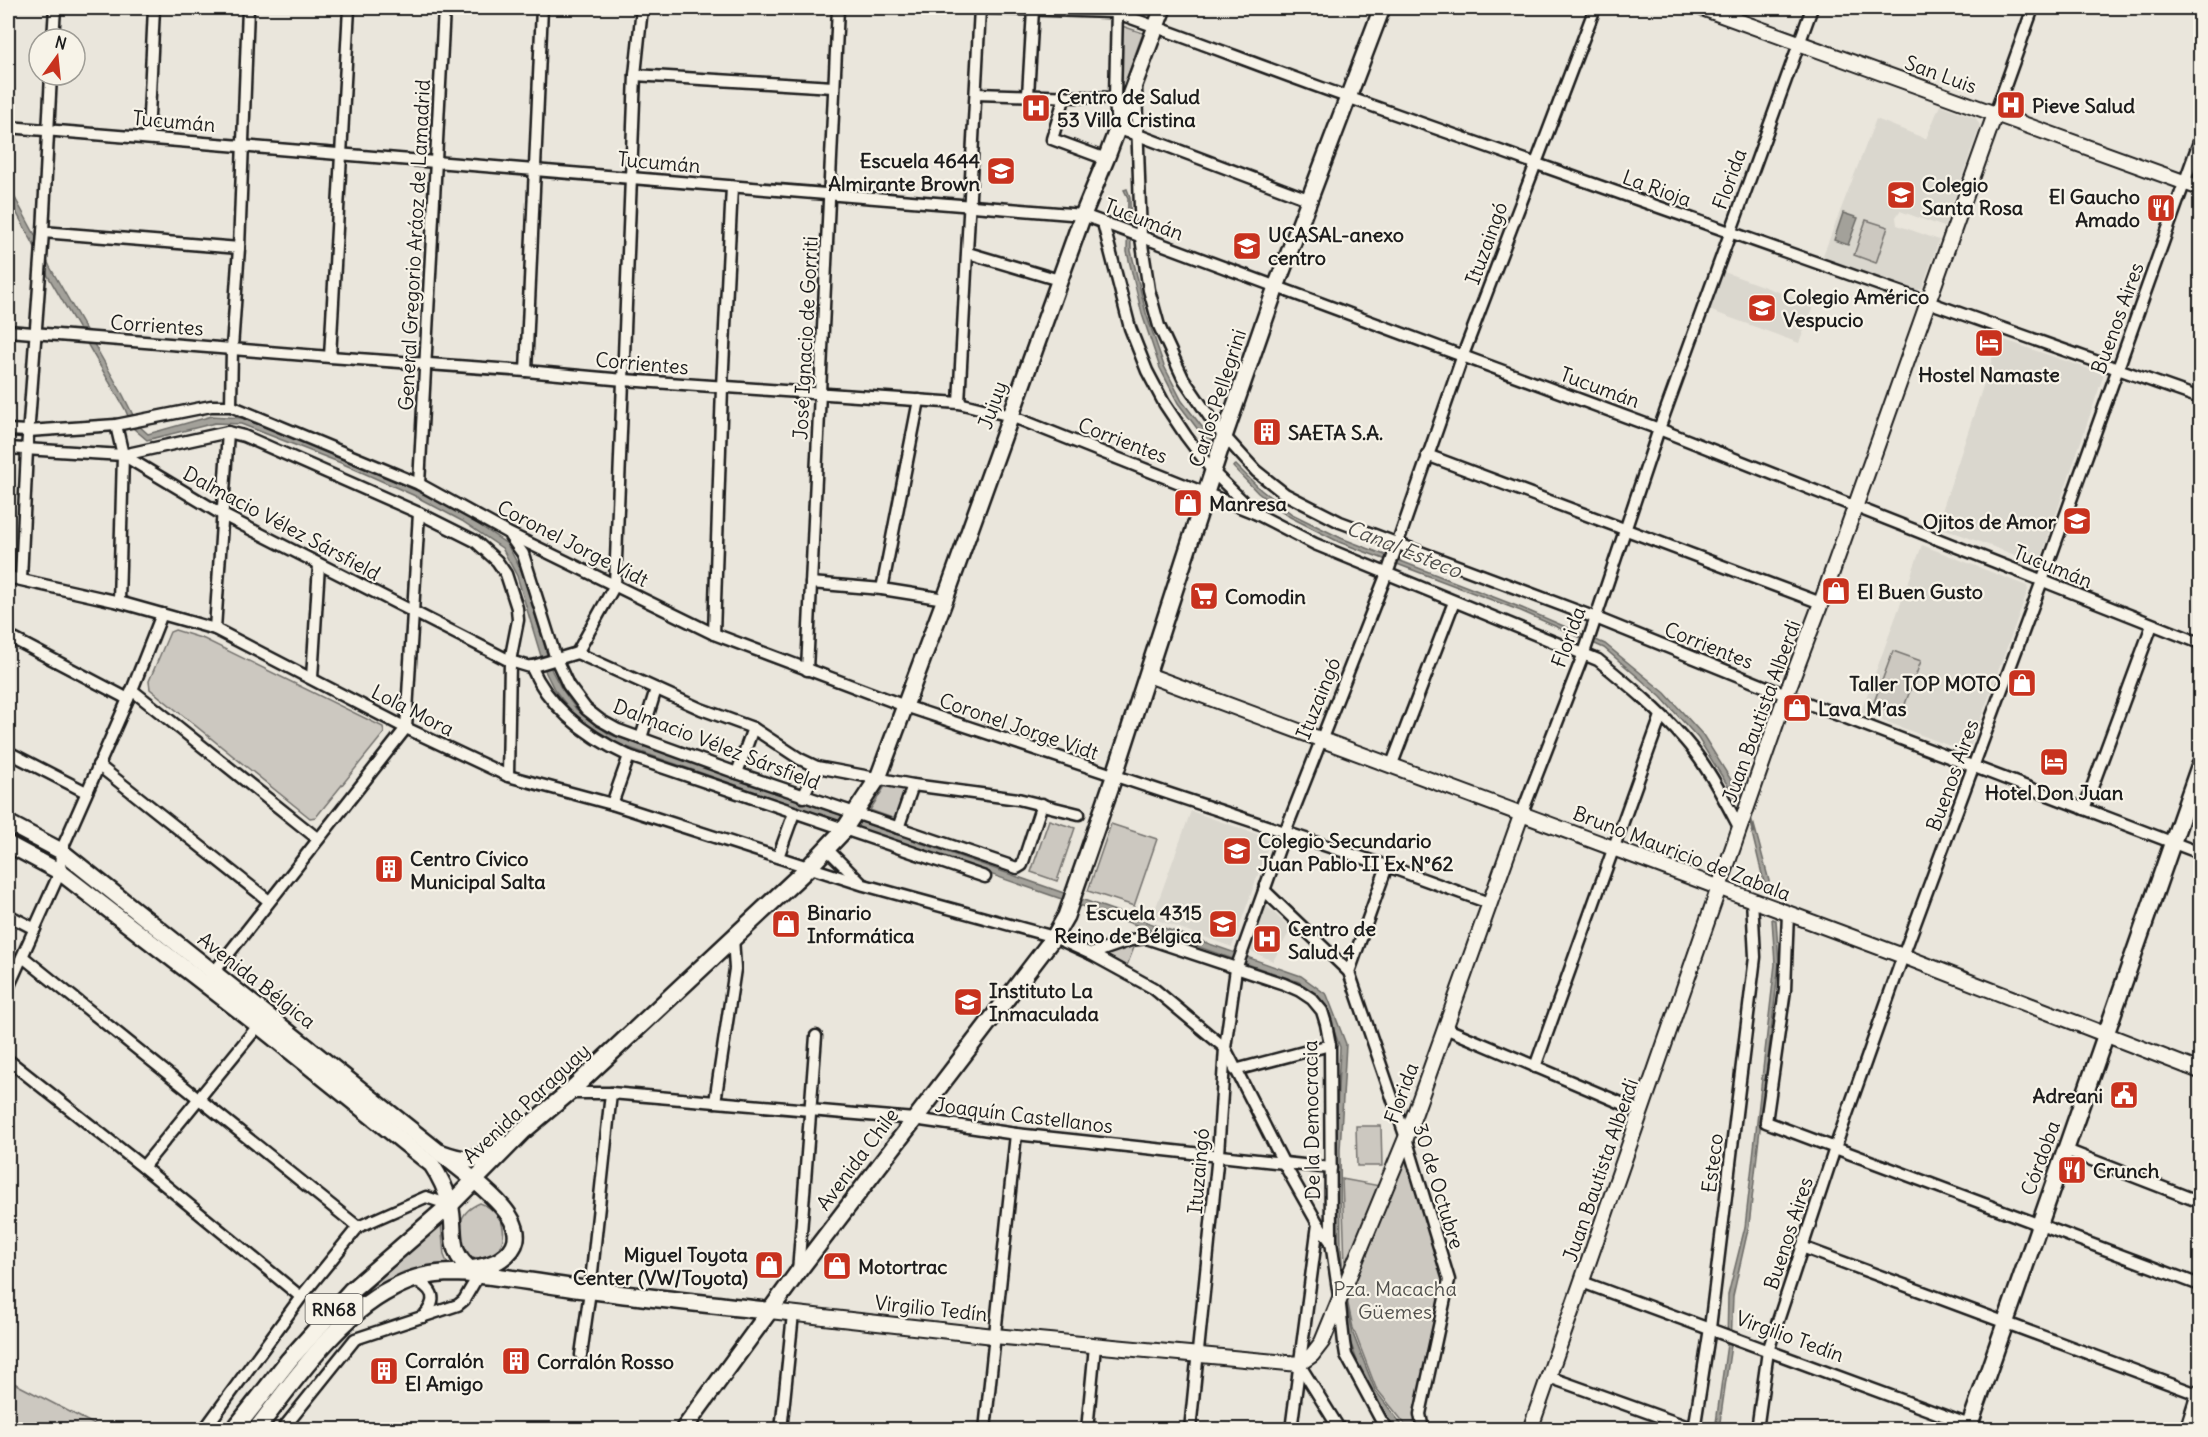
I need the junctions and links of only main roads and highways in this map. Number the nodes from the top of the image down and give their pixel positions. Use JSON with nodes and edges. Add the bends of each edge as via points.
{"nodes":[{"id":1,"x":1163,"y":8,"type":"edge"},
{"id":2,"x":1382,"y":8,"type":"edge"},
{"id":3,"x":2200,"y":764,"type":"edge"},
{"id":4,"x":856,"y":814,"type":"joint"},
{"id":5,"x":8,"y":823,"type":"edge"},
{"id":6,"x":843,"y":831,"type":"joint"},
{"id":7,"x":8,"y":844,"type":"edge"},
{"id":8,"x":1066,"y":916,"type":"joint"},
{"id":9,"x":209,"y":978,"type":"junction"},
{"id":10,"x":263,"y":1020,"type":"junction"},
{"id":11,"x":523,"y":1131,"type":"junction"},
{"id":12,"x":441,"y":1153,"type":"junction"},
{"id":13,"x":474,"y":1179,"type":"junction"},
{"id":14,"x":450,"y":1205,"type":"junction"},
{"id":15,"x":474,"y":1272,"type":"junction"},
{"id":16,"x":770,"y":1311,"type":"junction"},
{"id":17,"x":2200,"y":1394,"type":"edge"},
{"id":18,"x":1973,"y":1428,"type":"edge"},
{"id":19,"x":234,"y":1430,"type":"edge"},
{"id":20,"x":256,"y":1430,"type":"edge"},
{"id":21,"x":683,"y":1430,"type":"edge"},
{"id":22,"x":2188,"y":1430,"type":"edge"}],
"edges":[{"from":1,"to":4,"type":"main road","name":"Jujuy","via":[[1083,215],[878,778]]},
{"from":2,"to":8,"type":"main road","name":"Carlos Pellegrini","via":[[1276,287]]},
{"from":3,"to":18,"type":"main road","name":"Córdoba","via":[[2005,1323]]},
{"from":4,"to":6,"type":"main road","name":"Avenida Paraguay"},
{"from":5,"to":9,"type":"main road","name":"Avenida Bélgica","via":[[61,851]]},
{"from":6,"to":11,"type":"main road","name":"Avenida Paraguay","via":[[808,868]]},
{"from":7,"to":9,"type":"main road","name":"Avenida Bélgica","via":[[60,872]]},
{"from":8,"to":16,"type":"main road","name":"Avenida Chile"},
{"from":9,"to":10,"type":"main road","name":"Avenida Bélgica"},
{"from":10,"to":12,"type":"main road","name":"Avenida Bélgica"},
{"from":10,"to":14,"type":"main road","name":"Avenida Bélgica","via":[[432,1165]]},
{"from":11,"to":12,"type":"main road","via":[[468,1161]]},
{"from":11,"to":13,"type":"main road","name":"Avenida Paraguay"},
{"from":12,"to":13,"type":"main road","name":"Avenida Bélgica"},
{"from":13,"to":14,"type":"main road","name":"Avenida Paraguay"},
{"from":13,"to":15,"type":"main road","via":[[510,1214],[516,1234],[514,1244],[500,1260]]},
{"from":14,"to":15,"type":"main road","via":[[454,1248]]},
{"from":14,"to":19,"type":"main road","name":"Avenida Paraguay","number":"RN68","via":[[351,1291]]},
{"from":15,"to":16,"type":"main road","name":"Virgilio Tedín","via":[[590,1291]]},
{"from":15,"to":20,"type":"main road","number":"RN68","via":[[413,1279],[372,1301],[334,1334]]},
{"from":16,"to":21,"type":"main road","name":"Avenida Chile"},
{"from":17,"to":22,"type":"main road"}]}
